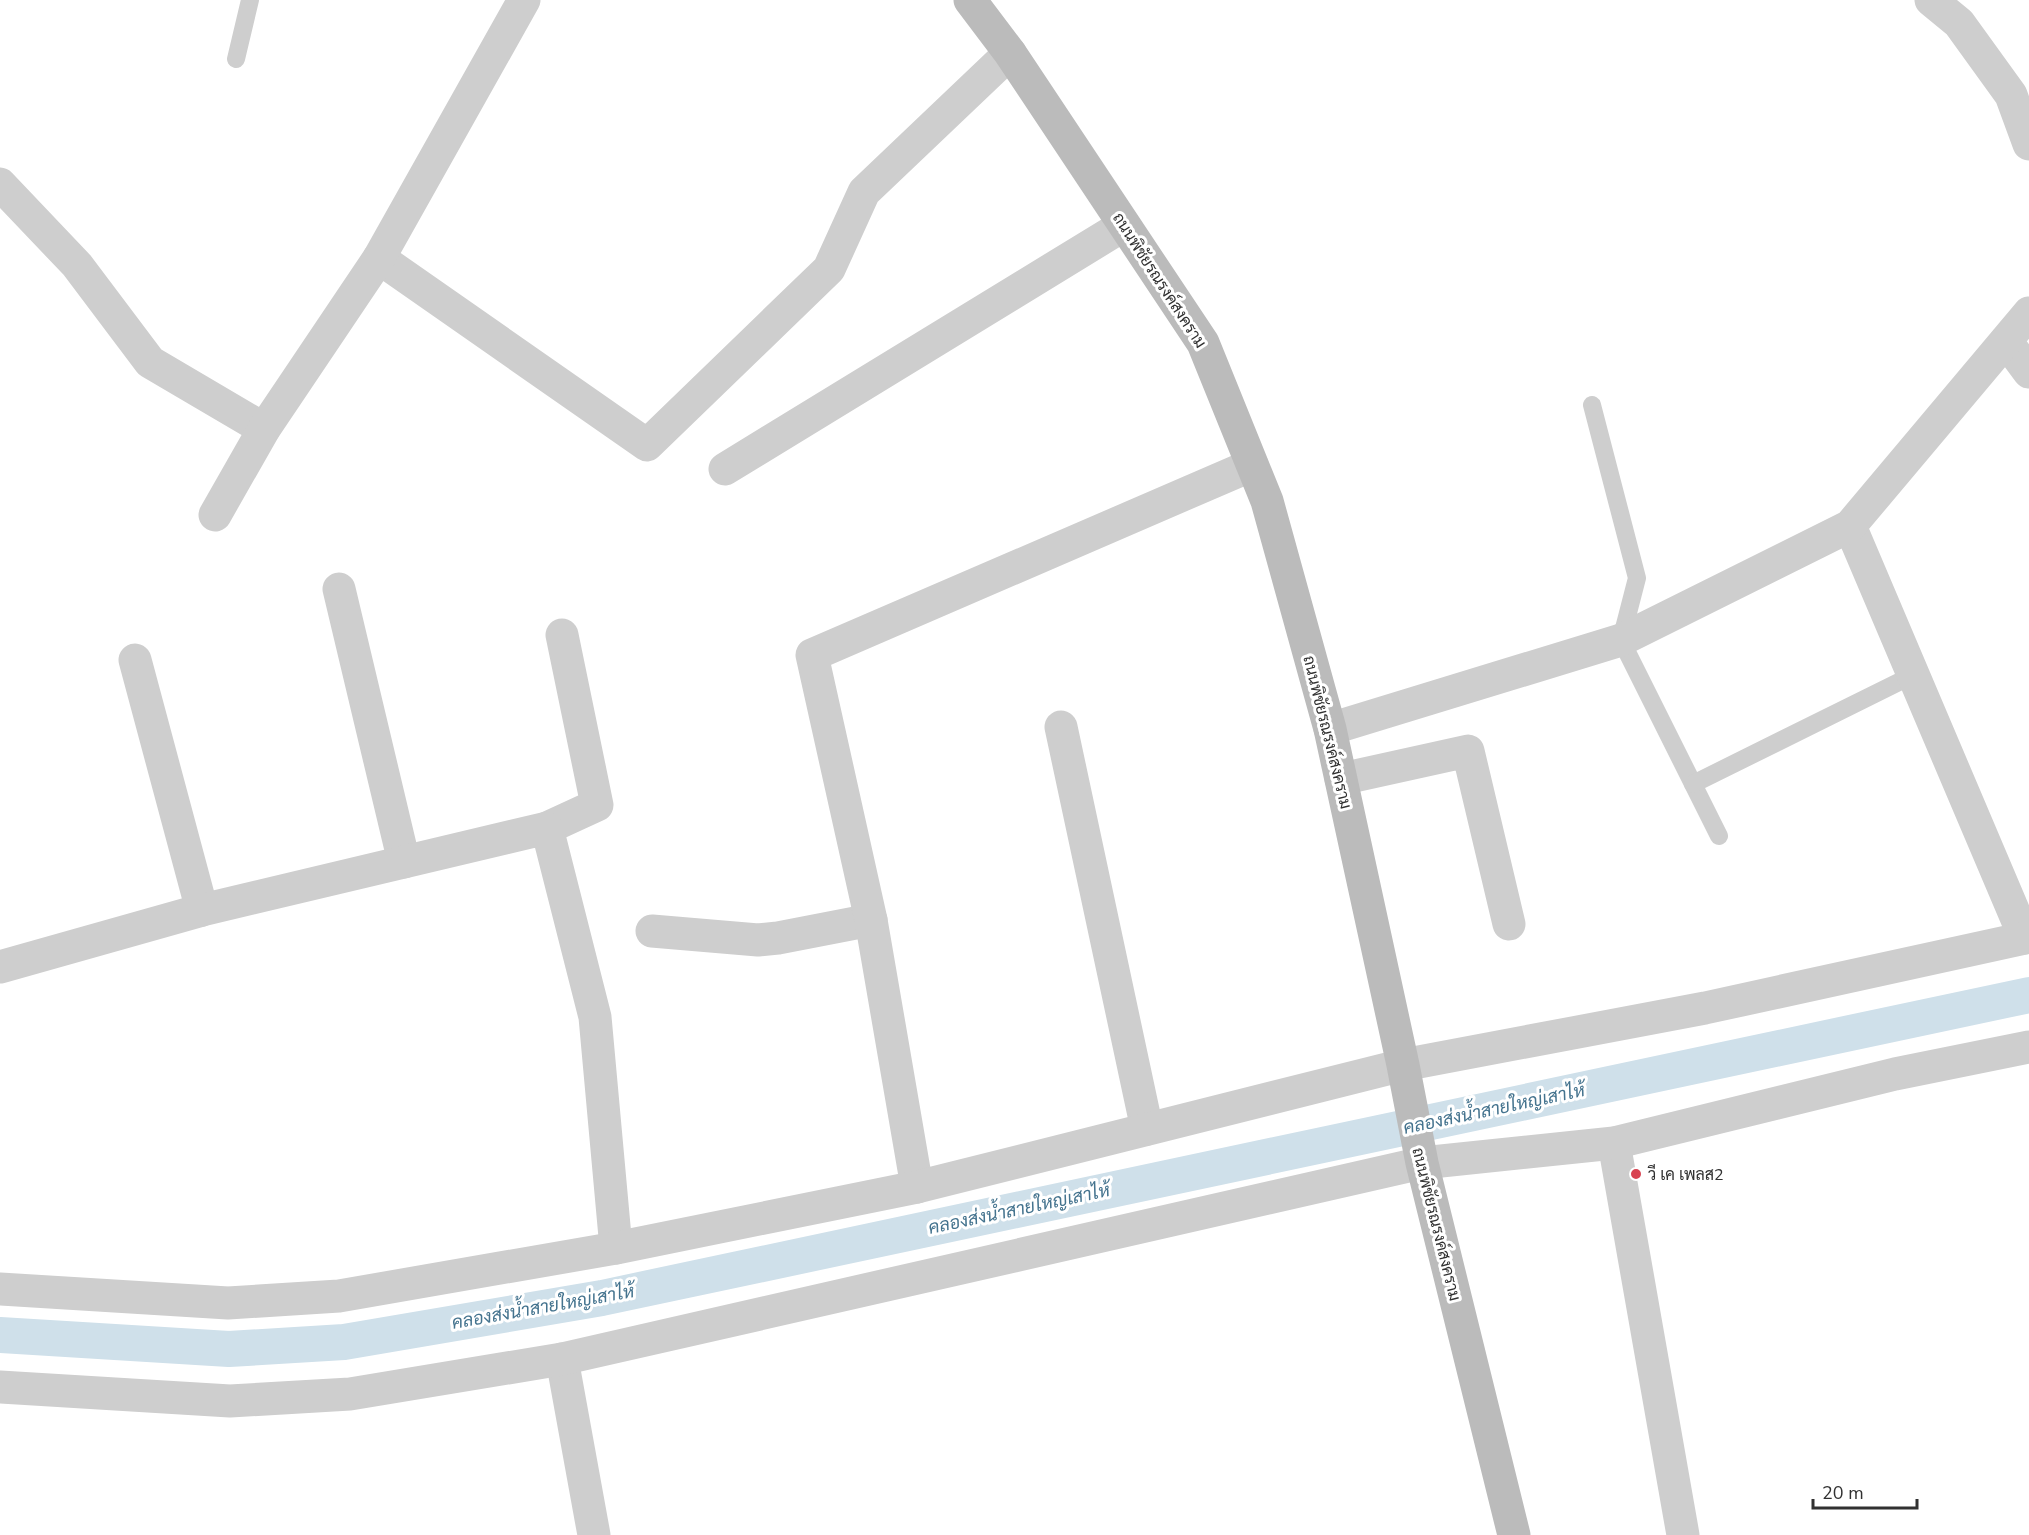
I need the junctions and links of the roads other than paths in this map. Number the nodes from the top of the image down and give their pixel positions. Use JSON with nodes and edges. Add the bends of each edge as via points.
{"nodes":[{"id":1,"x":250,"y":0,"type":"edge"},
{"id":2,"x":524,"y":0,"type":"edge"},
{"id":3,"x":970,"y":0,"type":"edge"},
{"id":4,"x":1931,"y":0,"type":"edge"},
{"id":5,"x":1010,"y":53,"type":"junction"},
{"id":6,"x":236,"y":59,"type":"dead end"},
{"id":7,"x":2029,"y":144,"type":"edge"},
{"id":8,"x":0,"y":184,"type":"edge"},
{"id":9,"x":1124,"y":225,"type":"junction"},
{"id":10,"x":379,"y":258,"type":"junction"},
{"id":11,"x":2029,"y":313,"type":"edge"},
{"id":12,"x":2006,"y":341,"type":"junction"},
{"id":13,"x":2029,"y":372,"type":"edge"},
{"id":14,"x":1592,"y":405,"type":"dead end"},
{"id":15,"x":264,"y":429,"type":"junction"},
{"id":16,"x":1252,"y":465,"type":"junction"},
{"id":17,"x":725,"y":469,"type":"dead end"},
{"id":18,"x":215,"y":515,"type":"dead end"},
{"id":19,"x":1850,"y":526,"type":"junction"},
{"id":20,"x":339,"y":589,"type":"dead end"},
{"id":21,"x":562,"y":635,"type":"dead end"},
{"id":22,"x":1621,"y":640,"type":"junction"},
{"id":23,"x":135,"y":660,"type":"dead end"},
{"id":24,"x":1913,"y":675,"type":"junction"},
{"id":25,"x":1060,"y":727,"type":"dead end"},
{"id":26,"x":1330,"y":729,"type":"junction"},
{"id":27,"x":1341,"y":779,"type":"junction"},
{"id":28,"x":1693,"y":784,"type":"junction"},
{"id":29,"x":547,"y":828,"type":"junction"},
{"id":30,"x":1719,"y":836,"type":"dead end"},
{"id":31,"x":404,"y":862,"type":"junction"},
{"id":32,"x":202,"y":910,"type":"junction"},
{"id":33,"x":871,"y":920,"type":"junction"},
{"id":34,"x":1509,"y":924,"type":"dead end"},
{"id":35,"x":652,"y":931,"type":"dead end"},
{"id":36,"x":2027,"y":937,"type":"edge"},
{"id":37,"x":0,"y":968,"type":"edge"},
{"id":38,"x":2029,"y":1047,"type":"edge"},
{"id":39,"x":1406,"y":1080,"type":"junction"},
{"id":40,"x":1147,"y":1129,"type":"junction"},
{"id":41,"x":1614,"y":1143,"type":"junction"},
{"id":42,"x":1420,"y":1156,"type":"junction"},
{"id":43,"x":917,"y":1187,"type":"junction"},
{"id":44,"x":616,"y":1248,"type":"junction"},
{"id":45,"x":0,"y":1288,"type":"edge"},
{"id":46,"x":562,"y":1359,"type":"junction"},
{"id":47,"x":0,"y":1387,"type":"edge"},
{"id":48,"x":1506,"y":1532,"type":"edge"},
{"id":49,"x":594,"y":1535,"type":"edge"},
{"id":50,"x":1683,"y":1535,"type":"edge"}],
"edges":[{"from":1,"to":6,"type":"lane"},
{"from":2,"to":10,"type":"street"},
{"from":3,"to":5,"type":"main road","name":"ถนนพิชัยรณรงค์สงคราม"},
{"from":4,"to":7,"type":"street","via":[[1959,23],[2011,95]]},
{"from":5,"to":9,"type":"main road","name":"ถนนพิชัยรณรงค์สงคราม"},
{"from":5,"to":10,"type":"street","via":[[864,192],[829,269],[647,445]]},
{"from":8,"to":15,"type":"street","via":[[77,265],[150,362]]},
{"from":9,"to":16,"type":"main road","name":"ถนนพิชัยรณรงค์สงคราม","via":[[1203,343]]},
{"from":9,"to":17,"type":"street"},
{"from":10,"to":15,"type":"street"},
{"from":11,"to":12,"type":"street"},
{"from":12,"to":13,"type":"street"},
{"from":12,"to":19,"type":"street"},
{"from":14,"to":22,"type":"lane","via":[[1637,578]]},
{"from":15,"to":18,"type":"street"},
{"from":16,"to":26,"type":"main road","name":"ถนนพิชัยรณรงค์สงคราม","via":[[1267,501]]},
{"from":16,"to":33,"type":"street","via":[[812,655]]},
{"from":19,"to":22,"type":"street"},
{"from":19,"to":24,"type":"street"},
{"from":20,"to":31,"type":"street"},
{"from":21,"to":29,"type":"street","via":[[597,805]]},
{"from":22,"to":26,"type":"street"},
{"from":22,"to":28,"type":"lane"},
{"from":23,"to":32,"type":"street"},
{"from":24,"to":28,"type":"lane"},
{"from":24,"to":36,"type":"street"},
{"from":25,"to":40,"type":"street"},
{"from":26,"to":27,"type":"main road","name":"ถนนพิชัยรณรงค์สงคราม"},
{"from":27,"to":34,"type":"street","via":[[1468,751]]},
{"from":27,"to":39,"type":"main road","name":"ถนนพิชัยรณรงค์สงคราม"},
{"from":28,"to":30,"type":"lane"},
{"from":29,"to":31,"type":"street"},
{"from":29,"to":44,"type":"street","via":[[595,1017]]},
{"from":31,"to":32,"type":"street"},
{"from":32,"to":37,"type":"street"},
{"from":33,"to":35,"type":"street","via":[[758,940]]},
{"from":33,"to":43,"type":"street"},
{"from":36,"to":39,"type":"street","via":[[1705,1008]]},
{"from":38,"to":41,"type":"street","via":[[1895,1074]]},
{"from":39,"to":40,"type":"street"},
{"from":39,"to":42,"type":"main road","name":"ถนนพิชัยรณรงค์สงคราม"},
{"from":40,"to":43,"type":"street"},
{"from":41,"to":42,"type":"street"},
{"from":41,"to":50,"type":"street"},
{"from":42,"to":46,"type":"street"},
{"from":42,"to":48,"type":"main road","name":"ถนนพิชัยรณรงค์สงคราม"},
{"from":43,"to":44,"type":"street"},
{"from":44,"to":45,"type":"street","via":[[328,1297],[228,1303]]},
{"from":46,"to":47,"type":"street","via":[[351,1394],[230,1401]]},
{"from":46,"to":49,"type":"street"}]}
